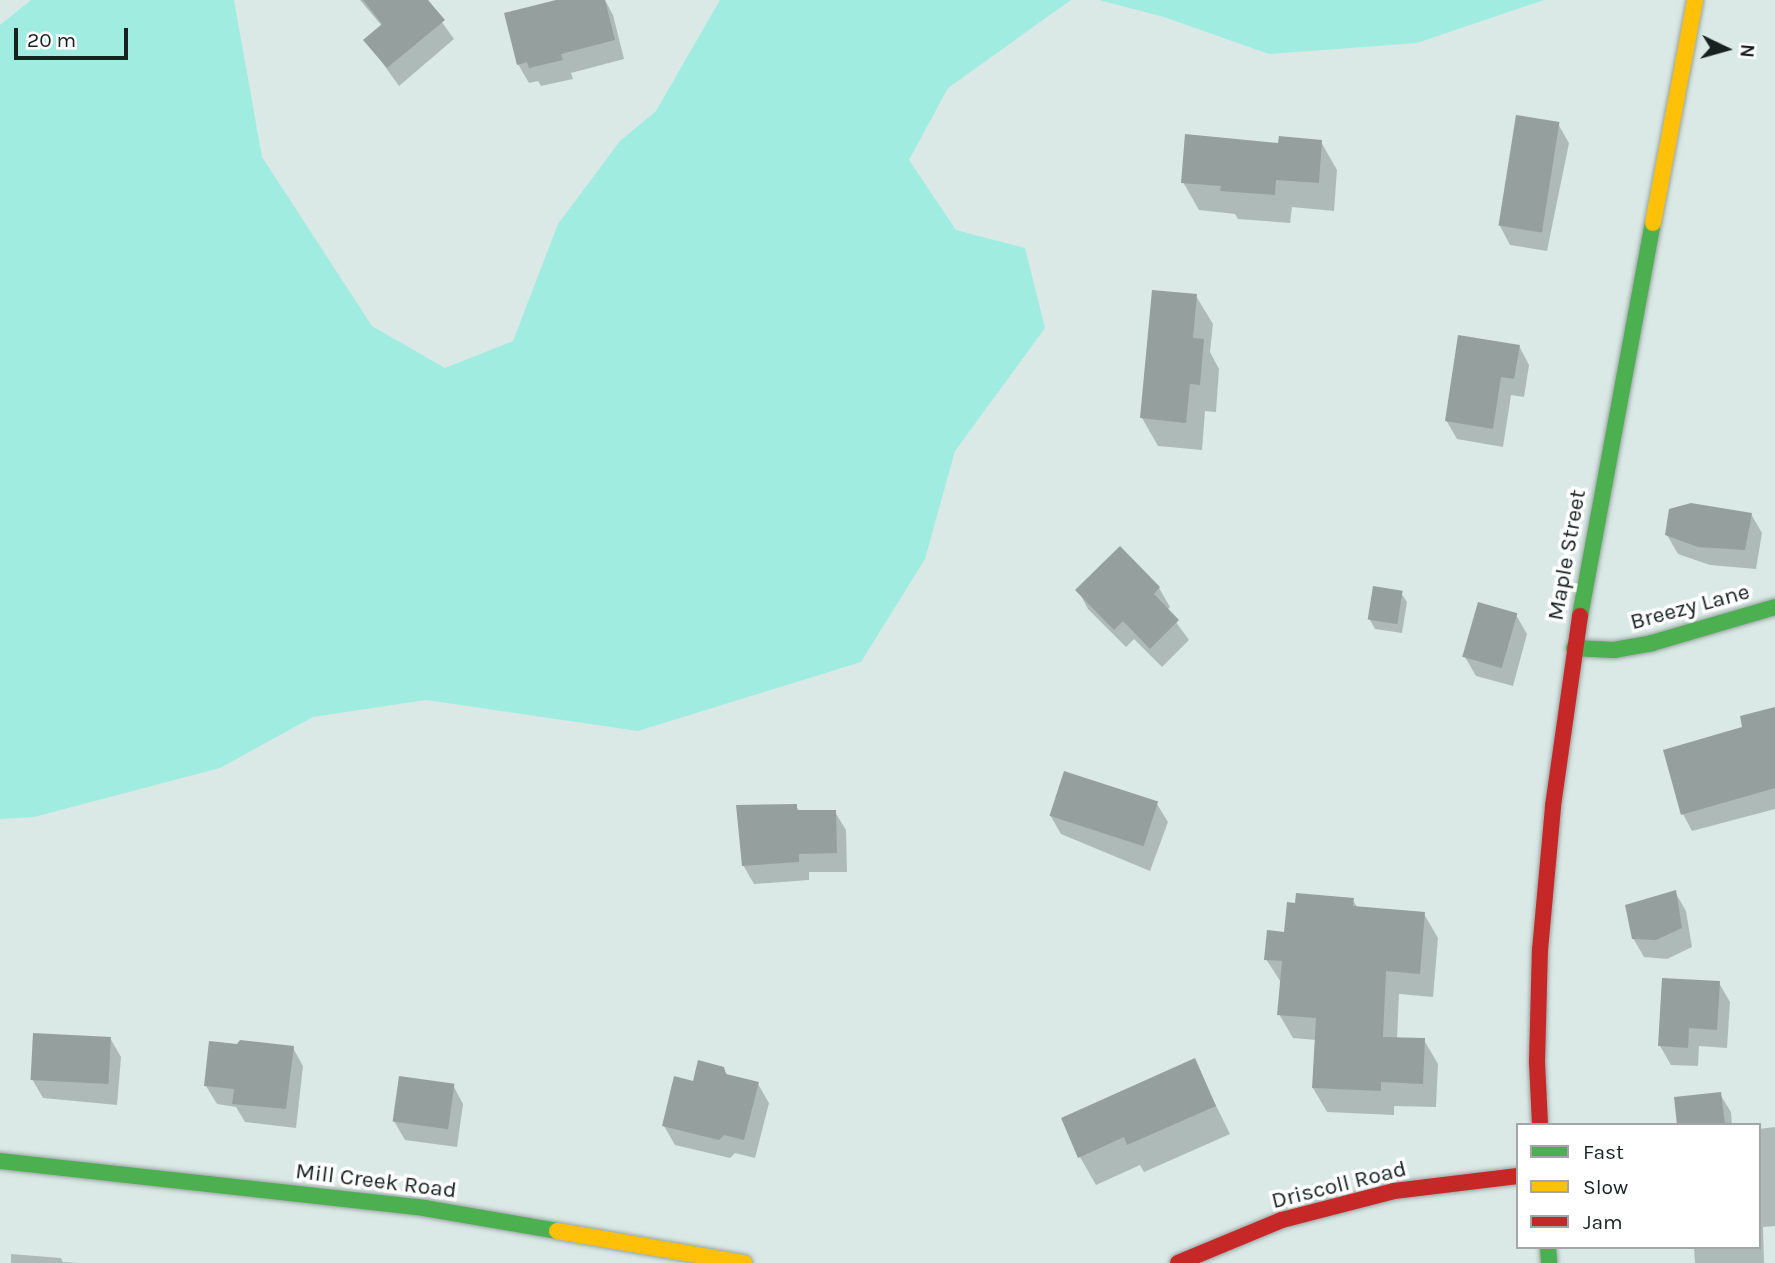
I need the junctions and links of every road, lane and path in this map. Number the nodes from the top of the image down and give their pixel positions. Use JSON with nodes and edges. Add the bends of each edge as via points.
{"nodes":[{"id":1,"x":1695,"y":0,"type":"edge"},
{"id":2,"x":1775,"y":607,"type":"edge"},
{"id":3,"x":1574,"y":648,"type":"junction"},
{"id":4,"x":1540,"y":1123,"type":"edge"},
{"id":5,"x":0,"y":1161,"type":"edge"},
{"id":6,"x":1516,"y":1176,"type":"edge"},
{"id":7,"x":744,"y":1263,"type":"edge"},
{"id":8,"x":1178,"y":1263,"type":"edge"}],
"edges":[{"from":1,"to":3,"type":"street","name":"Maple Street"},
{"from":2,"to":3,"type":"street","name":"Breezy Lane","via":[[1652,643],[1614,650]]},
{"from":3,"to":4,"type":"street","name":"Maple Street","via":[[1540,950]]},
{"from":5,"to":7,"type":"street","name":"Mill Creek Road","via":[[424,1208]]},
{"from":6,"to":8,"type":"street","name":"Driscoll Road","via":[[1394,1191],[1282,1220]]}]}
